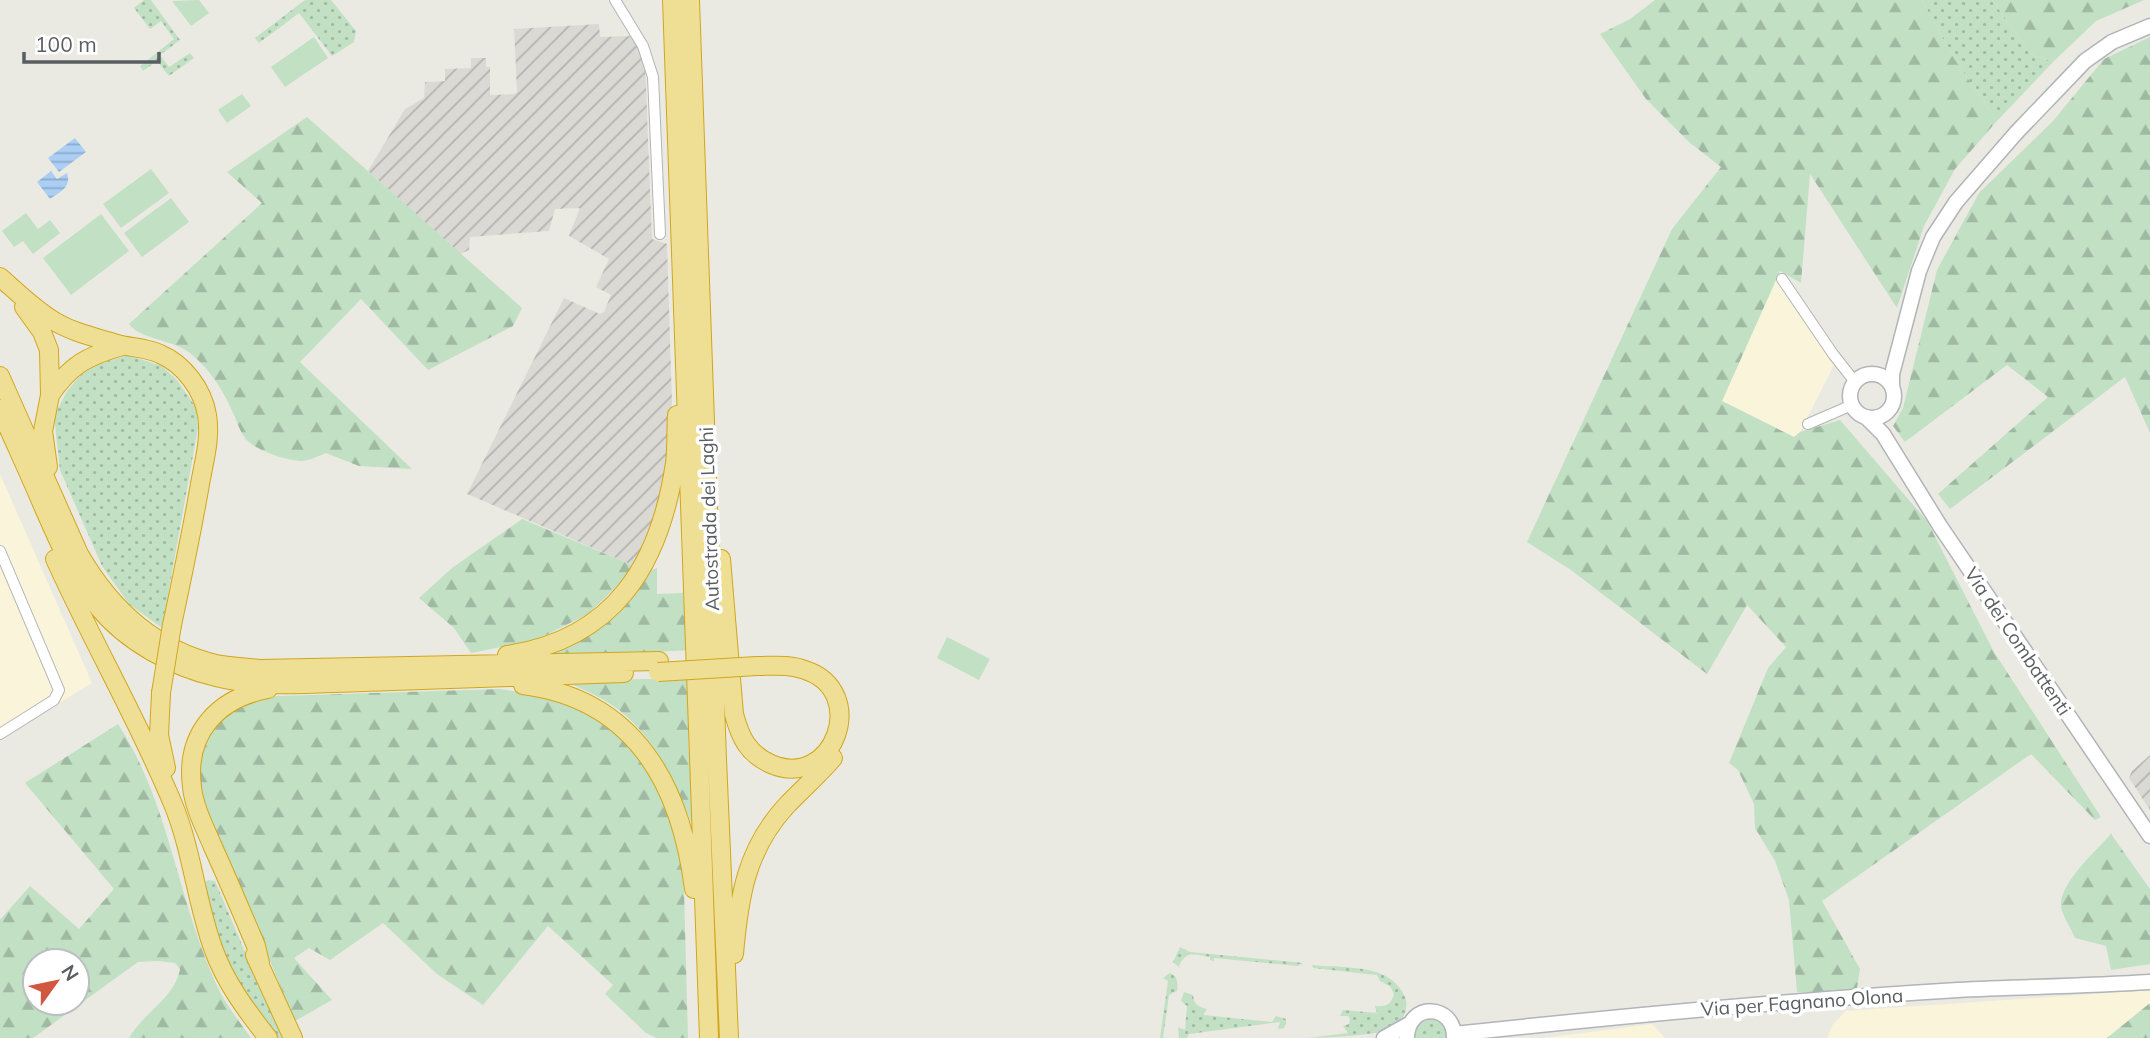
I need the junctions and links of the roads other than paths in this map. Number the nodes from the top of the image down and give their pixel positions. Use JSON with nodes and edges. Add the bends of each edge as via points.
{"nodes":[{"id":1,"x":615,"y":0,"type":"edge"},
{"id":2,"x":672,"y":0,"type":"edge"},
{"id":3,"x":690,"y":0,"type":"edge"},
{"id":4,"x":2150,"y":26,"type":"edge"},
{"id":5,"x":660,"y":234,"type":"dead end"},
{"id":6,"x":0,"y":279,"type":"edge"},
{"id":7,"x":1782,"y":279,"type":"dead end"},
{"id":8,"x":685,"y":331,"type":"junction"},
{"id":9,"x":122,"y":346,"type":"junction"},
{"id":10,"x":1897,"y":355,"type":"junction"},
{"id":11,"x":1873,"y":374,"type":"junction"},
{"id":12,"x":0,"y":376,"type":"edge"},
{"id":13,"x":1855,"y":382,"type":"junction"},
{"id":14,"x":1892,"y":386,"type":"junction"},
{"id":15,"x":50,"y":395,"type":"junction"},
{"id":16,"x":1852,"y":405,"type":"junction"},
{"id":17,"x":0,"y":408,"type":"edge"},
{"id":18,"x":1887,"y":413,"type":"junction"},
{"id":19,"x":1867,"y":418,"type":"junction"},
{"id":20,"x":1808,"y":424,"type":"dead end"},
{"id":21,"x":0,"y":434,"type":"edge"},
{"id":22,"x":1889,"y":443,"type":"junction"},
{"id":23,"x":707,"y":475,"type":"junction"},
{"id":24,"x":61,"y":514,"type":"junction"},
{"id":25,"x":0,"y":551,"type":"edge"},
{"id":26,"x":756,"y":662,"type":"junction"},
{"id":27,"x":414,"y":666,"type":"junction"},
{"id":28,"x":659,"y":666,"type":"junction"},
{"id":29,"x":468,"y":679,"type":"junction"},
{"id":30,"x":302,"y":683,"type":"junction"},
{"id":31,"x":0,"y":734,"type":"edge"},
{"id":32,"x":164,"y":760,"type":"junction"},
{"id":33,"x":173,"y":805,"type":"junction"},
{"id":34,"x":2150,"y":836,"type":"edge"},
{"id":35,"x":260,"y":963,"type":"junction"},
{"id":36,"x":2150,"y":982,"type":"edge"},
{"id":37,"x":728,"y":1030,"type":"edge"},
{"id":38,"x":708,"y":1031,"type":"edge"},
{"id":39,"x":1408,"y":1031,"type":"edge"},
{"id":40,"x":1454,"y":1036,"type":"edge"},
{"id":41,"x":268,"y":1038,"type":"edge"},
{"id":42,"x":293,"y":1038,"type":"edge"},
{"id":43,"x":1384,"y":1038,"type":"edge"}],
"edges":[{"from":1,"to":5,"type":"street","via":[[643,46],[653,77]]},
{"from":2,"to":8,"type":"highway","name":"Autostrada dei Laghi"},
{"from":3,"to":23,"type":"highway","name":"Autostrada dei Laghi"},
{"from":4,"to":10,"type":"street","name":"Via dei Combattenti","via":[[2112,42],[2085,61],[1956,202],[1933,237],[1919,271]]},
{"from":6,"to":9,"type":"highway","via":[[55,323]]},
{"from":6,"to":15,"type":"highway","via":[[42,332],[50,358]]},
{"from":7,"to":13,"type":"street"},
{"from":8,"to":27,"type":"highway","via":[[675,461],[666,509],[650,553],[619,601],[552,645],[526,653]]},
{"from":8,"to":38,"type":"highway","name":"Autostrada dei Laghi"},
{"from":9,"to":15,"type":"highway","via":[[79,363]]},
{"from":9,"to":32,"type":"highway","bridge":true,"via":[[143,348],[175,363],[192,380],[207,414],[209,434],[160,693]]},
{"from":10,"to":11,"type":"street"},
{"from":10,"to":14,"type":"street","name":"Via dei Combattenti"},
{"from":11,"to":13,"type":"street"},
{"from":11,"to":14,"type":"street"},
{"from":12,"to":24,"type":"highway"},
{"from":13,"to":16,"type":"street","via":[[1850,391]]},
{"from":14,"to":18,"type":"street","name":"Via dei Combattenti","via":[[1894,400]]},
{"from":15,"to":24,"type":"highway","via":[[43,431],[45,454]]},
{"from":16,"to":19,"type":"street","name":"Via dei Combattenti"},
{"from":16,"to":20,"type":"street"},
{"from":17,"to":30,"type":"highway","via":[[67,561],[100,609],[126,634],[179,665],[215,677]]},
{"from":18,"to":19,"type":"street"},
{"from":18,"to":22,"type":"street","name":"Via dei Combattenti"},
{"from":19,"to":22,"type":"street","name":"Via dei Combattenti"},
{"from":21,"to":33,"type":"highway","via":[[80,614]]},
{"from":22,"to":34,"type":"street","name":"Via dei Combattenti"},
{"from":23,"to":26,"type":"highway","via":[[718,521],[733,714],[739,734],[748,750],[762,760],[777,767],[807,767],[820,759],[836,735],[840,721],[835,695],[829,684],[804,669]]},
{"from":23,"to":37,"type":"highway","name":"Autostrada dei Laghi"},
{"from":24,"to":27,"type":"highway","via":[[93,579],[110,600],[145,631],[185,653],[216,664],[259,669]]},
{"from":25,"to":31,"type":"street","via":[[59,690],[54,700]]},
{"from":26,"to":28,"type":"highway"},
{"from":26,"to":37,"type":"highway","via":[[798,658],[824,667],[844,690],[850,721],[837,753],[786,806],[753,855],[740,895]]},
{"from":27,"to":28,"type":"highway"},
{"from":28,"to":29,"type":"highway"},
{"from":29,"to":30,"type":"highway"},
{"from":29,"to":38,"type":"highway","via":[[540,687],[572,696],[624,728],[652,762],[663,779],[688,856]]},
{"from":30,"to":35,"type":"highway","via":[[252,692],[228,703],[204,728],[192,756],[194,799]]},
{"from":32,"to":33,"type":"highway"},
{"from":32,"to":35,"type":"highway"},
{"from":33,"to":41,"type":"highway","via":[[219,965]]},
{"from":35,"to":42,"type":"highway"},
{"from":36,"to":40,"type":"street","name":"Via per Fagnano Olona","via":[[1794,1002]]},
{"from":39,"to":40,"type":"street","name":"Via per Fagnano Olona","via":[[1413,1019],[1424,1012],[1438,1012],[1449,1020]]},
{"from":39,"to":43,"type":"street","name":"Via per Fagnano Olona"}]}
